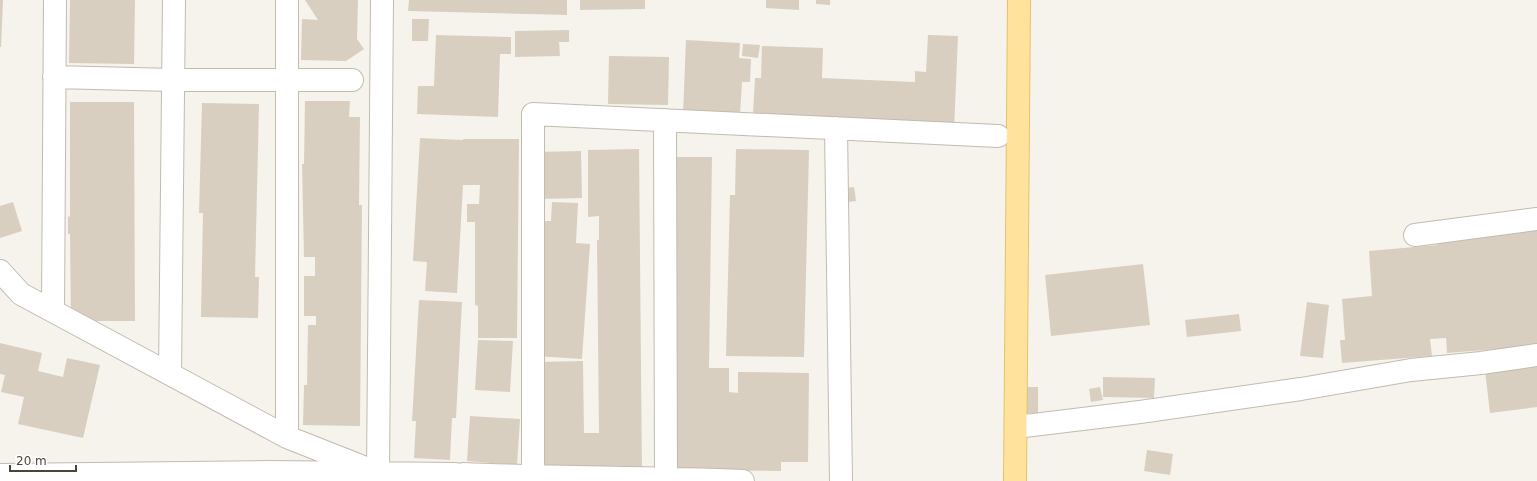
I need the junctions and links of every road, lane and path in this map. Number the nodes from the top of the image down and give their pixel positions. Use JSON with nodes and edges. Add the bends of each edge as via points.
{"nodes":[{"id":1,"x":55,"y":0,"type":"edge"},
{"id":2,"x":174,"y":0,"type":"edge"},
{"id":3,"x":287,"y":0,"type":"edge"},
{"id":4,"x":382,"y":0,"type":"edge"},
{"id":5,"x":1019,"y":0,"type":"edge"},
{"id":6,"x":54,"y":78,"type":"junction"},
{"id":7,"x":173,"y":80,"type":"junction"},
{"id":8,"x":287,"y":80,"type":"junction"},
{"id":9,"x":352,"y":80,"type":"dead end"},
{"id":10,"x":665,"y":120,"type":"junction"},
{"id":11,"x":836,"y":128,"type":"junction"},
{"id":12,"x":998,"y":136,"type":"dead end"},
{"id":13,"x":1537,"y":219,"type":"edge"},
{"id":14,"x":1415,"y":235,"type":"dead end"},
{"id":15,"x":0,"y":271,"type":"edge"},
{"id":16,"x":53,"y":311,"type":"junction"},
{"id":17,"x":1537,"y":355,"type":"edge"},
{"id":18,"x":170,"y":374,"type":"junction"},
{"id":19,"x":1016,"y":427,"type":"junction"},
{"id":20,"x":288,"y":438,"type":"junction"},
{"id":21,"x":378,"y":473,"type":"junction"},
{"id":22,"x":0,"y":475,"type":"edge"},
{"id":23,"x":533,"y":477,"type":"junction"},
{"id":24,"x":666,"y":478,"type":"junction"},
{"id":25,"x":743,"y":481,"type":"edge"},
{"id":26,"x":841,"y":481,"type":"edge"},
{"id":27,"x":1015,"y":481,"type":"edge"}],
"edges":[{"from":1,"to":6,"type":"street"},
{"from":2,"to":7,"type":"street"},
{"from":3,"to":8,"type":"street"},
{"from":4,"to":21,"type":"street"},
{"from":5,"to":19,"type":"main road"},
{"from":6,"to":7,"type":"street"},
{"from":6,"to":16,"type":"street"},
{"from":7,"to":8,"type":"street"},
{"from":7,"to":18,"type":"street"},
{"from":8,"to":9,"type":"street"},
{"from":8,"to":20,"type":"street"},
{"from":10,"to":11,"type":"street"},
{"from":10,"to":23,"type":"street","via":[[533,114]]},
{"from":10,"to":24,"type":"street"},
{"from":11,"to":12,"type":"street"},
{"from":11,"to":26,"type":"street"},
{"from":13,"to":14,"type":"street"},
{"from":15,"to":16,"type":"street","via":[[21,294]]},
{"from":16,"to":18,"type":"street"},
{"from":17,"to":19,"type":"street","via":[[1411,370],[1301,389]]},
{"from":18,"to":20,"type":"street"},
{"from":19,"to":27,"type":"main road"},
{"from":20,"to":21,"type":"street"},
{"from":21,"to":22,"type":"street"},
{"from":21,"to":23,"type":"street"},
{"from":23,"to":24,"type":"street"},
{"from":24,"to":25,"type":"street"}]}
